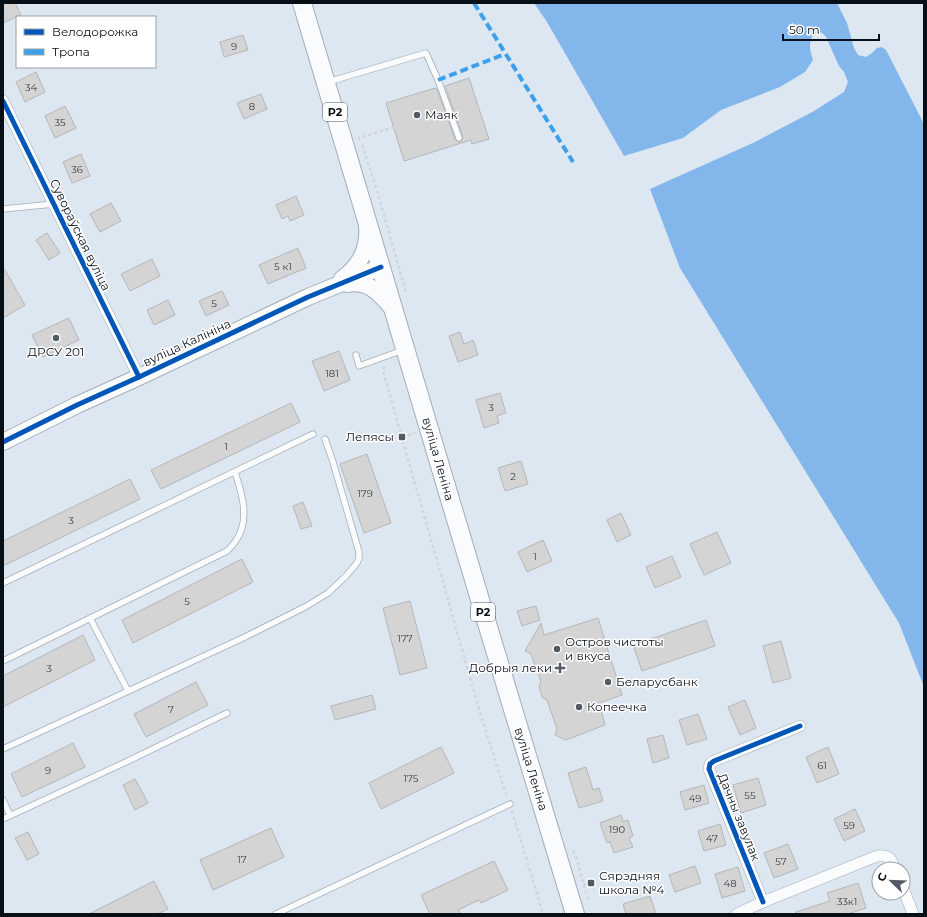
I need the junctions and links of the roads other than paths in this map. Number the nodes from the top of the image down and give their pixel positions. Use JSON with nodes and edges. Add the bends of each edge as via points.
{"nodes":[{"id":1,"x":302,"y":3,"type":"edge"},
{"id":2,"x":326,"y":82,"type":"junction"},
{"id":3,"x":3,"y":101,"type":"edge"},
{"id":4,"x":459,"y":138,"type":"dead end"},
{"id":5,"x":54,"y":204,"type":"junction"},
{"id":6,"x":3,"y":210,"type":"edge"},
{"id":7,"x":367,"y":221,"type":"junction"},
{"id":8,"x":381,"y":267,"type":"junction"},
{"id":9,"x":331,"y":287,"type":"junction"},
{"id":10,"x":394,"y":310,"type":"junction"},
{"id":11,"x":405,"y":349,"type":"junction"},
{"id":12,"x":356,"y":355,"type":"dead end"},
{"id":13,"x":139,"y":377,"type":"junction"},
{"id":14,"x":313,"y":434,"type":"dead end"},
{"id":15,"x":325,"y":438,"type":"dead end"},
{"id":16,"x":3,"y":442,"type":"edge"},
{"id":17,"x":235,"y":472,"type":"junction"},
{"id":18,"x":3,"y":583,"type":"edge"},
{"id":19,"x":90,"y":618,"type":"junction"},
{"id":20,"x":3,"y":661,"type":"edge"},
{"id":21,"x":128,"y":691,"type":"junction"},
{"id":22,"x":227,"y":713,"type":"dead end"},
{"id":23,"x":800,"y":726,"type":"dead end"},
{"id":24,"x":3,"y":750,"type":"edge"},
{"id":25,"x":3,"y":800,"type":"edge"},
{"id":26,"x":510,"y":804,"type":"road end"},
{"id":27,"x":10,"y":816,"type":"junction"},
{"id":28,"x":3,"y":819,"type":"edge"},
{"id":29,"x":892,"y":861,"type":"edge"},
{"id":30,"x":908,"y":901,"type":"edge"},
{"id":31,"x":763,"y":902,"type":"junction"},
{"id":32,"x":276,"y":914,"type":"edge"},
{"id":33,"x":575,"y":914,"type":"edge"},
{"id":34,"x":738,"y":914,"type":"edge"},
{"id":35,"x":913,"y":914,"type":"edge"}],
"edges":[{"from":1,"to":2,"type":"main road","name":"вуліца Леніна","number":"Р2"},
{"from":2,"to":4,"type":"lane","via":[[426,53]]},
{"from":2,"to":7,"type":"main road","name":"вуліца Леніна","number":"Р2"},
{"from":3,"to":5,"type":"street","name":"Сувораўская вуліца"},
{"from":5,"to":6,"type":"lane"},
{"from":5,"to":13,"type":"street","name":"Сувораўская вуліца"},
{"from":7,"to":8,"type":"main road","name":"вуліца Леніна","number":"Р2"},
{"from":7,"to":9,"type":"street","via":[[368,233],[359,263],[350,274]]},
{"from":8,"to":9,"type":"street","name":"вуліца Калініна"},
{"from":8,"to":10,"type":"main road","name":"вуліца Леніна","number":"Р2"},
{"from":9,"to":10,"type":"street","via":[[364,284],[371,287]]},
{"from":9,"to":13,"type":"street","name":"вуліца Калініна"},
{"from":10,"to":11,"type":"main road","name":"вуліца Леніна","number":"Р2"},
{"from":11,"to":12,"type":"lane","via":[[359,366]]},
{"from":11,"to":33,"type":"main road","name":"вуліца Леніна","number":"Р2"},
{"from":13,"to":16,"type":"street","name":"вуліца Калініна"},
{"from":14,"to":17,"type":"lane"},
{"from":15,"to":21,"type":"lane","via":[[359,552],[357,563],[328,593],[305,607]]},
{"from":17,"to":18,"type":"lane"},
{"from":17,"to":19,"type":"lane","via":[[242,492],[244,515],[241,531],[227,551]]},
{"from":19,"to":20,"type":"lane"},
{"from":19,"to":21,"type":"lane"},
{"from":21,"to":24,"type":"lane"},
{"from":22,"to":27,"type":"lane"},
{"from":23,"to":31,"type":"street","name":"Дачны завулак","via":[[710,764],[709,769]]},
{"from":25,"to":27,"type":"lane"},
{"from":26,"to":32,"type":"lane"},
{"from":27,"to":28,"type":"lane"},
{"from":29,"to":31,"type":"street","via":[[885,855],[877,856]]},
{"from":30,"to":35,"type":"street"},
{"from":31,"to":34,"type":"street"}]}
